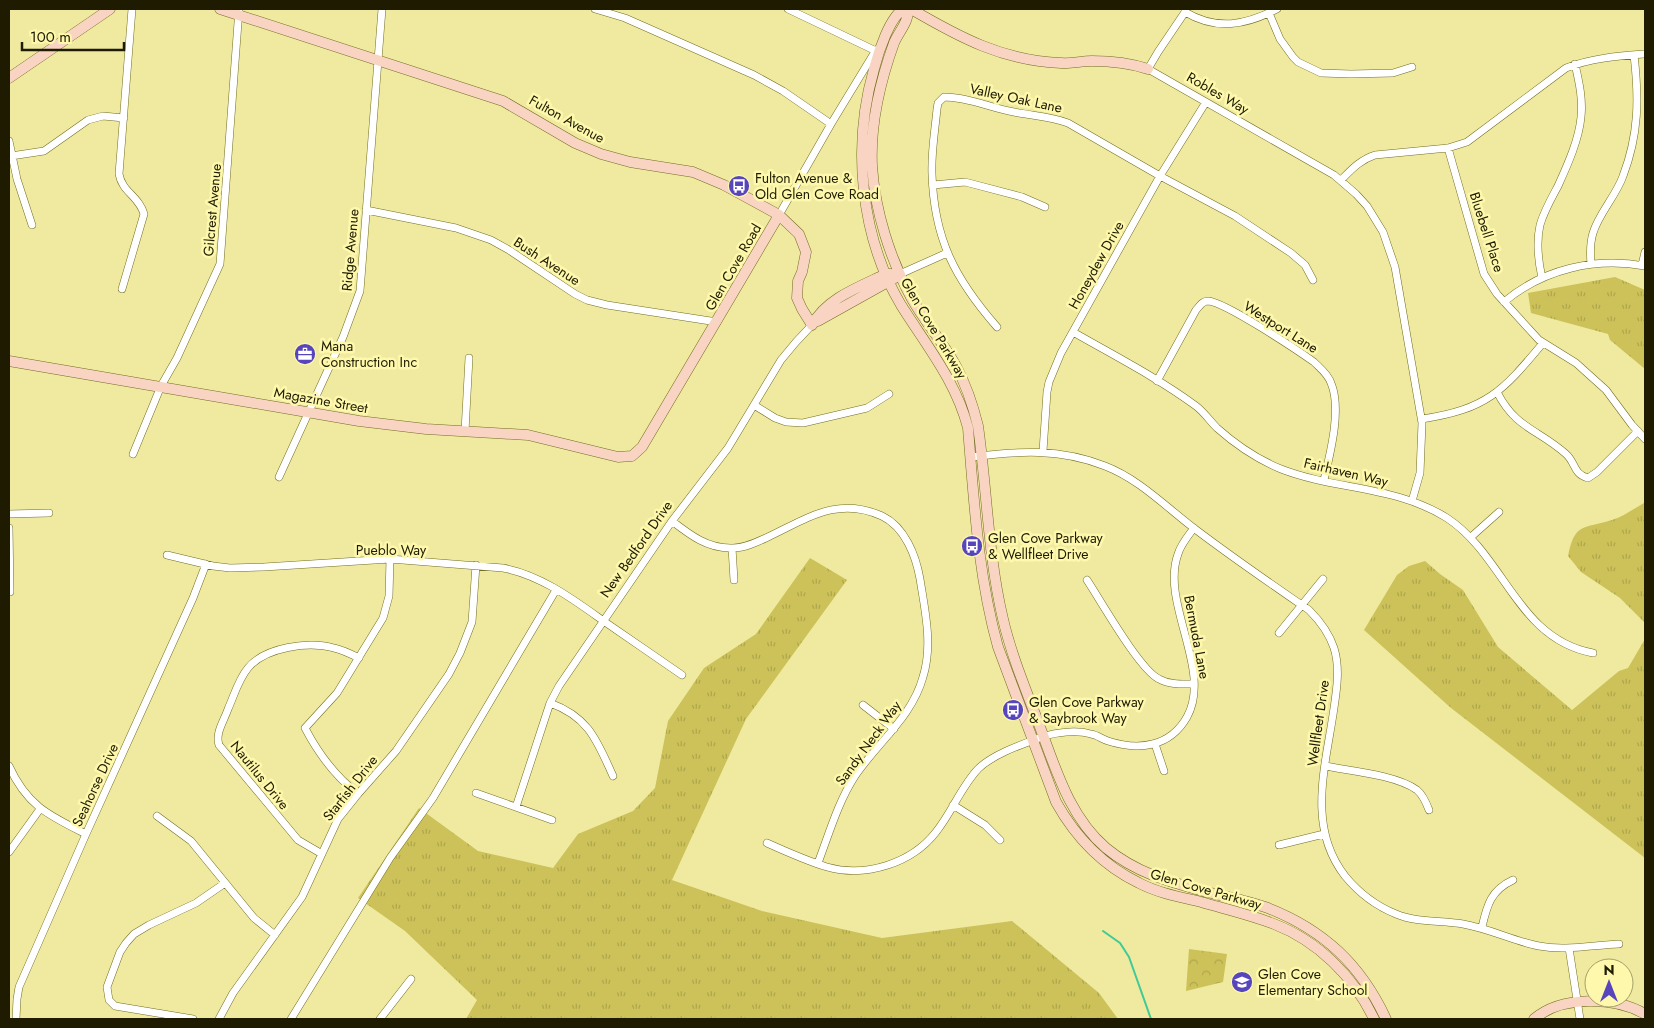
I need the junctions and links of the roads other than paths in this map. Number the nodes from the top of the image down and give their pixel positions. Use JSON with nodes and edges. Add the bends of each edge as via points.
{"nodes":[{"id":1,"x":110,"y":9,"type":"edge"},
{"id":2,"x":132,"y":9,"type":"edge"},
{"id":3,"x":220,"y":9,"type":"edge"},
{"id":4,"x":382,"y":9,"type":"edge"},
{"id":5,"x":595,"y":9,"type":"edge"},
{"id":6,"x":788,"y":9,"type":"edge"},
{"id":7,"x":907,"y":9,"type":"edge"},
{"id":8,"x":1277,"y":9,"type":"edge"},
{"id":9,"x":1185,"y":11,"type":"edge"},
{"id":10,"x":239,"y":12,"type":"edge"},
{"id":11,"x":1268,"y":13,"type":"junction"},
{"id":12,"x":888,"y":30,"type":"junction"},
{"id":13,"x":876,"y":51,"type":"junction"},
{"id":14,"x":1645,"y":54,"type":"edge"},
{"id":15,"x":1634,"y":55,"type":"junction"},
{"id":16,"x":377,"y":61,"type":"junction"},
{"id":17,"x":1575,"y":64,"type":"junction"},
{"id":18,"x":1412,"y":67,"type":"dead end"},
{"id":19,"x":1148,"y":69,"type":"junction"},
{"id":20,"x":9,"y":78,"type":"edge"},
{"id":21,"x":1206,"y":102,"type":"junction"},
{"id":22,"x":124,"y":118,"type":"junction"},
{"id":23,"x":831,"y":124,"type":"junction"},
{"id":24,"x":9,"y":141,"type":"edge"},
{"id":25,"x":1448,"y":148,"type":"junction"},
{"id":26,"x":11,"y":156,"type":"junction"},
{"id":27,"x":1160,"y":176,"type":"junction"},
{"id":28,"x":1341,"y":180,"type":"junction"},
{"id":29,"x":933,"y":185,"type":"junction"},
{"id":30,"x":1045,"y":207,"type":"dead end"},
{"id":31,"x":366,"y":210,"type":"junction"},
{"id":32,"x":779,"y":215,"type":"junction"},
{"id":33,"x":32,"y":225,"type":"dead end"},
{"id":34,"x":1645,"y":252,"type":"edge"},
{"id":35,"x":947,"y":253,"type":"junction"},
{"id":36,"x":1591,"y":264,"type":"junction"},
{"id":37,"x":1644,"y":265,"type":"edge"},
{"id":38,"x":900,"y":274,"type":"junction"},
{"id":39,"x":888,"y":278,"type":"junction"},
{"id":40,"x":1542,"y":278,"type":"junction"},
{"id":41,"x":1313,"y":280,"type":"dead end"},
{"id":42,"x":122,"y":289,"type":"dead end"},
{"id":43,"x":1504,"y":302,"type":"junction"},
{"id":44,"x":718,"y":322,"type":"junction"},
{"id":45,"x":812,"y":325,"type":"junction"},
{"id":46,"x":997,"y":327,"type":"dead end"},
{"id":47,"x":1073,"y":332,"type":"junction"},
{"id":48,"x":1543,"y":343,"type":"junction"},
{"id":49,"x":469,"y":358,"type":"dead end"},
{"id":50,"x":9,"y":362,"type":"edge"},
{"id":51,"x":1157,"y":380,"type":"junction"},
{"id":52,"x":161,"y":386,"type":"junction"},
{"id":53,"x":1497,"y":392,"type":"junction"},
{"id":54,"x":889,"y":394,"type":"dead end"},
{"id":55,"x":754,"y":405,"type":"junction"},
{"id":56,"x":308,"y":413,"type":"junction"},
{"id":57,"x":1422,"y":419,"type":"junction"},
{"id":58,"x":465,"y":431,"type":"junction"},
{"id":59,"x":1638,"y":431,"type":"junction"},
{"id":60,"x":1645,"y":439,"type":"edge"},
{"id":61,"x":1043,"y":451,"type":"junction"},
{"id":62,"x":133,"y":454,"type":"dead end"},
{"id":63,"x":982,"y":456,"type":"junction"},
{"id":64,"x":628,"y":457,"type":"joint"},
{"id":65,"x":970,"y":457,"type":"junction"},
{"id":66,"x":279,"y":478,"type":"dead end"},
{"id":67,"x":1324,"y":480,"type":"junction"},
{"id":68,"x":1412,"y":501,"type":"junction"},
{"id":69,"x":1499,"y":512,"type":"dead end"},
{"id":70,"x":49,"y":513,"type":"dead end"},
{"id":71,"x":9,"y":514,"type":"edge"},
{"id":72,"x":672,"y":521,"type":"junction"},
{"id":73,"x":9,"y":528,"type":"edge"},
{"id":74,"x":1194,"y":528,"type":"junction"},
{"id":75,"x":1471,"y":537,"type":"junction"},
{"id":76,"x":732,"y":548,"type":"junction"},
{"id":77,"x":167,"y":554,"type":"dead end"},
{"id":78,"x":390,"y":559,"type":"junction"},
{"id":79,"x":206,"y":564,"type":"junction"},
{"id":80,"x":476,"y":566,"type":"junction"},
{"id":81,"x":1323,"y":579,"type":"dead end"},
{"id":82,"x":734,"y":580,"type":"dead end"},
{"id":83,"x":1087,"y":580,"type":"dead end"},
{"id":84,"x":556,"y":590,"type":"junction"},
{"id":85,"x":10,"y":592,"type":"dead end"},
{"id":86,"x":1302,"y":605,"type":"junction"},
{"id":87,"x":603,"y":620,"type":"junction"},
{"id":88,"x":1279,"y":633,"type":"dead end"},
{"id":89,"x":1593,"y":653,"type":"dead end"},
{"id":90,"x":359,"y":658,"type":"junction"},
{"id":91,"x":682,"y":675,"type":"dead end"},
{"id":92,"x":1194,"y":684,"type":"junction"},
{"id":93,"x":550,"y":703,"type":"junction"},
{"id":94,"x":864,"y":705,"type":"dead end"},
{"id":95,"x":894,"y":729,"type":"junction"},
{"id":96,"x":1044,"y":736,"type":"junction"},
{"id":97,"x":1033,"y":741,"type":"junction"},
{"id":98,"x":1155,"y":744,"type":"junction"},
{"id":99,"x":9,"y":766,"type":"edge"},
{"id":100,"x":1325,"y":766,"type":"junction"},
{"id":101,"x":1164,"y":771,"type":"dead end"},
{"id":102,"x":613,"y":776,"type":"dead end"},
{"id":103,"x":476,"y":793,"type":"dead end"},
{"id":104,"x":358,"y":794,"type":"junction"},
{"id":105,"x":953,"y":805,"type":"junction"},
{"id":106,"x":516,"y":807,"type":"junction"},
{"id":107,"x":40,"y":809,"type":"junction"},
{"id":108,"x":1429,"y":810,"type":"dead end"},
{"id":109,"x":158,"y":816,"type":"dead end"},
{"id":110,"x":552,"y":820,"type":"dead end"},
{"id":111,"x":86,"y":834,"type":"junction"},
{"id":112,"x":1324,"y":834,"type":"junction"},
{"id":113,"x":1000,"y":840,"type":"dead end"},
{"id":114,"x":768,"y":843,"type":"dead end"},
{"id":115,"x":1279,"y":846,"type":"dead end"},
{"id":116,"x":9,"y":852,"type":"edge"},
{"id":117,"x":322,"y":854,"type":"junction"},
{"id":118,"x":818,"y":863,"type":"junction"},
{"id":119,"x":1513,"y":880,"type":"dead end"},
{"id":120,"x":225,"y":883,"type":"junction"},
{"id":121,"x":1482,"y":927,"type":"junction"},
{"id":122,"x":276,"y":936,"type":"junction"},
{"id":123,"x":1619,"y":944,"type":"dead end"},
{"id":124,"x":1569,"y":948,"type":"junction"},
{"id":125,"x":411,"y":979,"type":"dead end"},
{"id":126,"x":1577,"y":1003,"type":"junction"},
{"id":127,"x":1645,"y":1014,"type":"edge"},
{"id":128,"x":16,"y":1019,"type":"edge"},
{"id":129,"x":193,"y":1019,"type":"edge"},
{"id":130,"x":219,"y":1019,"type":"edge"},
{"id":131,"x":291,"y":1019,"type":"edge"},
{"id":132,"x":380,"y":1019,"type":"edge"},
{"id":133,"x":1374,"y":1019,"type":"edge"},
{"id":134,"x":1386,"y":1019,"type":"edge"},
{"id":135,"x":1534,"y":1019,"type":"edge"},
{"id":136,"x":1580,"y":1019,"type":"edge"}],
"edges":[{"from":1,"to":20,"type":"main road"},
{"from":2,"to":22,"type":"street"},
{"from":3,"to":10,"type":"main road","name":"Fulton Avenue"},
{"from":4,"to":16,"type":"street","name":"Ridge Avenue"},
{"from":5,"to":23,"type":"street","via":[[625,18],[754,75]]},
{"from":6,"to":13,"type":"street"},
{"from":7,"to":12,"type":"main road","name":"Glen Cove Road","via":[[898,12]]},
{"from":7,"to":19,"type":"main road","name":"Robles Way","via":[[959,37],[1010,56],[1061,63],[1130,64]]},
{"from":7,"to":38,"type":"main road","name":"Glen Cove Parkway","via":[[908,16],[895,42],[877,104],[872,165],[883,225]]},
{"from":8,"to":11,"type":"street"},
{"from":9,"to":11,"type":"street","via":[[1217,23],[1232,24],[1252,21]]},
{"from":9,"to":19,"type":"street"},
{"from":10,"to":16,"type":"main road","name":"Fulton Avenue"},
{"from":10,"to":52,"type":"street","name":"Gilcrest Avenue","via":[[220,264]]},
{"from":11,"to":18,"type":"street","via":[[1280,39],[1298,62],[1321,73],[1393,73]]},
{"from":12,"to":13,"type":"street","name":"Glen Cove Road"},
{"from":12,"to":39,"type":"main road","name":"Glen Cove Parkway","via":[[870,81],[862,160],[864,198]]},
{"from":13,"to":23,"type":"street","name":"Glen Cove Road"},
{"from":14,"to":15,"type":"street"},
{"from":15,"to":17,"type":"street"},
{"from":15,"to":36,"type":"street","via":[[1636,132],[1623,177],[1593,232]]},
{"from":16,"to":31,"type":"street","name":"Ridge Avenue"},
{"from":16,"to":32,"type":"main road","name":"Fulton Avenue","via":[[503,101],[600,154],[703,176]]},
{"from":17,"to":25,"type":"street","via":[[1548,80],[1467,142]]},
{"from":17,"to":40,"type":"street","via":[[1581,118],[1578,135],[1541,224],[1538,260]]},
{"from":19,"to":21,"type":"street","name":"Robles Way"},
{"from":21,"to":27,"type":"street","name":"Honeydew Drive"},
{"from":21,"to":28,"type":"street","name":"Robles Way"},
{"from":22,"to":26,"type":"street","via":[[102,116],[88,120],[44,151]]},
{"from":22,"to":42,"type":"street","via":[[120,180],[137,199],[144,214]]},
{"from":23,"to":32,"type":"street","name":"Glen Cove Road"},
{"from":24,"to":26,"type":"street"},
{"from":25,"to":28,"type":"street","via":[[1375,155],[1358,163]]},
{"from":25,"to":43,"type":"street","name":"Bluebell Place","via":[[1484,274]]},
{"from":26,"to":33,"type":"street"},
{"from":27,"to":29,"type":"street","name":"Valley Oak Lane","via":[[1068,122],[944,97],[937,109]]},
{"from":27,"to":41,"type":"street","name":"Valley Oak Lane","via":[[1235,216],[1291,253],[1305,265]]},
{"from":27,"to":47,"type":"street","name":"Honeydew Drive"},
{"from":28,"to":57,"type":"street","name":"Robles Way","via":[[1367,206],[1383,232],[1395,267]]},
{"from":29,"to":30,"type":"street","via":[[965,182],[1022,197]]},
{"from":29,"to":35,"type":"street","name":"Valley Oak Lane","via":[[936,214]]},
{"from":31,"to":44,"type":"street","name":"Bush Avenue","via":[[456,228],[484,238],[509,250],[587,300],[607,306]]},
{"from":31,"to":56,"type":"street","name":"Ridge Avenue","via":[[357,302]]},
{"from":32,"to":44,"type":"main road","name":"Glen Cove Road"},
{"from":32,"to":45,"type":"main road","name":"Fulton Avenue","via":[[799,234],[806,252],[797,298]]},
{"from":34,"to":37,"type":"street"},
{"from":35,"to":38,"type":"street","name":"New Bedford Drive"},
{"from":35,"to":46,"type":"street","name":"Valley Oak Lane","via":[[956,273]]},
{"from":36,"to":37,"type":"street"},
{"from":36,"to":40,"type":"street"},
{"from":38,"to":39,"type":"main road","name":"New Bedford Drive"},
{"from":38,"to":63,"type":"main road","name":"Glen Cove Parkway","via":[[968,391]]},
{"from":39,"to":45,"type":"main road","name":"New Bedford Drive","via":[[842,295],[818,314]]},
{"from":39,"to":65,"type":"main road","name":"Glen Cove Parkway","via":[[957,396],[968,428]]},
{"from":40,"to":43,"type":"street"},
{"from":43,"to":48,"type":"street","name":"Bluebell Place"},
{"from":44,"to":64,"type":"main road","name":"Glen Cove Road","via":[[642,447]]},
{"from":45,"to":55,"type":"street","name":"New Bedford Drive","via":[[781,360]]},
{"from":47,"to":51,"type":"street","name":"Fairhaven Way"},
{"from":47,"to":61,"type":"street","name":"Honeydew Drive","via":[[1049,382]]},
{"from":48,"to":53,"type":"street"},
{"from":48,"to":59,"type":"street","name":"Bluebell Place","via":[[1587,371]]},
{"from":49,"to":58,"type":"street"},
{"from":50,"to":52,"type":"main road","name":"Magazine Street"},
{"from":51,"to":67,"type":"street","name":"Fairhaven Way","via":[[1199,408],[1218,428],[1258,457],[1280,469]]},
{"from":51,"to":67,"type":"street","name":"Westport Lane","via":[[1202,302],[1211,301],[1234,312],[1314,362],[1331,383],[1335,411]]},
{"from":52,"to":56,"type":"main road","name":"Magazine Street"},
{"from":52,"to":62,"type":"street","name":"Gilcrest Avenue"},
{"from":53,"to":57,"type":"street","via":[[1462,411]]},
{"from":53,"to":59,"type":"street","via":[[1504,406],[1523,426],[1556,445],[1570,458],[1577,473],[1588,478]]},
{"from":54,"to":55,"type":"street","via":[[867,408],[803,423],[781,420]]},
{"from":55,"to":72,"type":"street","name":"New Bedford Drive","via":[[728,448]]},
{"from":56,"to":58,"type":"main road","name":"Magazine Street","via":[[394,426]]},
{"from":56,"to":66,"type":"street","name":"Ridge Avenue"},
{"from":57,"to":68,"type":"street","name":"Robles Way","via":[[1420,473]]},
{"from":58,"to":64,"type":"main road","name":"Magazine Street","via":[[528,435]]},
{"from":59,"to":60,"type":"street","name":"Bluebell Place"},
{"from":61,"to":63,"type":"street","name":"Wellfleet Drive"},
{"from":61,"to":74,"type":"street","name":"Wellfleet Drive","via":[[1075,457],[1117,471]]},
{"from":63,"to":65,"type":"street","name":"Wellfleet Drive"},
{"from":63,"to":96,"type":"main road","name":"Glen Cove Parkway","via":[[1003,620]]},
{"from":65,"to":97,"type":"main road","name":"Glen Cove Parkway","via":[[992,626]]},
{"from":67,"to":68,"type":"street","name":"Fairhaven Way"},
{"from":68,"to":75,"type":"street","name":"Fairhaven Way","via":[[1448,518]]},
{"from":69,"to":75,"type":"street"},
{"from":70,"to":71,"type":"street"},
{"from":72,"to":76,"type":"street","name":"Sandy Neck Way","via":[[697,540]]},
{"from":72,"to":87,"type":"street","name":"New Bedford Drive"},
{"from":73,"to":85,"type":"street"},
{"from":74,"to":86,"type":"street","name":"Wellfleet Drive"},
{"from":74,"to":92,"type":"street","name":"Bermuda Lane","via":[[1178,554],[1175,589]]},
{"from":75,"to":89,"type":"street","name":"Fairhaven Way","via":[[1529,615],[1565,644]]},
{"from":76,"to":82,"type":"street"},
{"from":76,"to":95,"type":"street","name":"Sandy Neck Way","via":[[745,547],[817,514],[847,507],[872,512],[889,520],[904,536],[919,574],[928,646],[919,689]]},
{"from":77,"to":79,"type":"street","name":"Pueblo Way"},
{"from":78,"to":79,"type":"street","name":"Pueblo Way","via":[[230,568]]},
{"from":78,"to":80,"type":"street","name":"Pueblo Way"},
{"from":78,"to":90,"type":"street","via":[[387,606]]},
{"from":79,"to":111,"type":"street","name":"Seahorse Drive","via":[[178,634]]},
{"from":80,"to":84,"type":"street","name":"Pueblo Way","via":[[516,570]]},
{"from":80,"to":104,"type":"street","name":"Starfish Drive","via":[[472,622],[460,653],[396,751]]},
{"from":81,"to":86,"type":"street"},
{"from":83,"to":92,"type":"street","via":[[1150,672],[1175,684]]},
{"from":84,"to":87,"type":"street","name":"Pueblo Way"},
{"from":84,"to":131,"type":"street","via":[[433,798],[390,858]]},
{"from":86,"to":88,"type":"street"},
{"from":86,"to":100,"type":"street","name":"Wellfleet Drive","via":[[1324,628],[1337,660],[1337,686]]},
{"from":87,"to":91,"type":"street","name":"Pueblo Way"},
{"from":87,"to":93,"type":"street","name":"New Bedford Drive"},
{"from":90,"to":104,"type":"street","via":[[336,693],[305,728],[341,780]]},
{"from":90,"to":117,"type":"street","name":"Nautilus Drive","via":[[334,648],[318,646],[293,647],[262,656],[242,676],[218,734],[219,746],[284,826],[298,840]]},
{"from":92,"to":98,"type":"street","name":"Bermuda Lane","via":[[1188,715],[1171,735]]},
{"from":93,"to":102,"type":"street","via":[[583,722]]},
{"from":93,"to":106,"type":"street","name":"New Bedford Drive"},
{"from":94,"to":95,"type":"street"},
{"from":95,"to":118,"type":"street","name":"Sandy Neck Way","via":[[851,783]]},
{"from":96,"to":97,"type":"street","name":"Bermuda Lane"},
{"from":96,"to":98,"type":"street","name":"Bermuda Lane","via":[[1077,732],[1128,746]]},
{"from":96,"to":134,"type":"main road","name":"Glen Cove Parkway","via":[[1070,802],[1085,826],[1105,847],[1127,864],[1149,875],[1267,908],[1310,928],[1352,964]]},
{"from":97,"to":105,"type":"street","name":"Bermuda Lane","via":[[1004,752],[979,769]]},
{"from":97,"to":133,"type":"main road","name":"Glen Cove Parkway","via":[[1056,802],[1073,829],[1097,856],[1116,871],[1160,892],[1261,919],[1302,937],[1340,968]]},
{"from":98,"to":101,"type":"street"},
{"from":99,"to":107,"type":"street","via":[[19,786]]},
{"from":100,"to":108,"type":"street","via":[[1393,779],[1417,790]]},
{"from":100,"to":112,"type":"street","name":"Wellfleet Drive","via":[[1321,796]]},
{"from":103,"to":106,"type":"street"},
{"from":104,"to":117,"type":"street","name":"Starfish Drive","via":[[338,819]]},
{"from":105,"to":113,"type":"street","via":[[985,825]]},
{"from":105,"to":118,"type":"street","name":"Bermuda Lane","via":[[929,840],[900,861],[861,870]]},
{"from":106,"to":110,"type":"street"},
{"from":107,"to":111,"type":"street"},
{"from":107,"to":116,"type":"street"},
{"from":109,"to":120,"type":"street","via":[[191,841]]},
{"from":111,"to":128,"type":"street","name":"Seahorse Drive","via":[[20,987]]},
{"from":112,"to":115,"type":"street"},
{"from":112,"to":121,"type":"street","name":"Wellfleet Drive","via":[[1332,856],[1350,882],[1383,908],[1418,920]]},
{"from":114,"to":118,"type":"street","name":"Bermuda Lane"},
{"from":117,"to":122,"type":"street","name":"Starfish Drive","via":[[302,896]]},
{"from":119,"to":121,"type":"street","via":[[1500,886],[1490,899]]},
{"from":120,"to":122,"type":"street","via":[[254,918]]},
{"from":120,"to":129,"type":"street","via":[[196,903],[134,934],[120,952],[107,987],[109,1000],[115,1006]]},
{"from":121,"to":124,"type":"street","name":"Wellfleet Drive","via":[[1523,943]]},
{"from":122,"to":130,"type":"street","name":"Starfish Drive","via":[[233,993]]},
{"from":123,"to":124,"type":"street","name":"Wellfleet Drive"},
{"from":124,"to":126,"type":"street"},
{"from":125,"to":132,"type":"street"},
{"from":126,"to":127,"type":"main road","via":[[1609,1002],[1626,1005]]},
{"from":126,"to":135,"type":"main road","via":[[1548,1010]]},
{"from":126,"to":136,"type":"street"}]}
